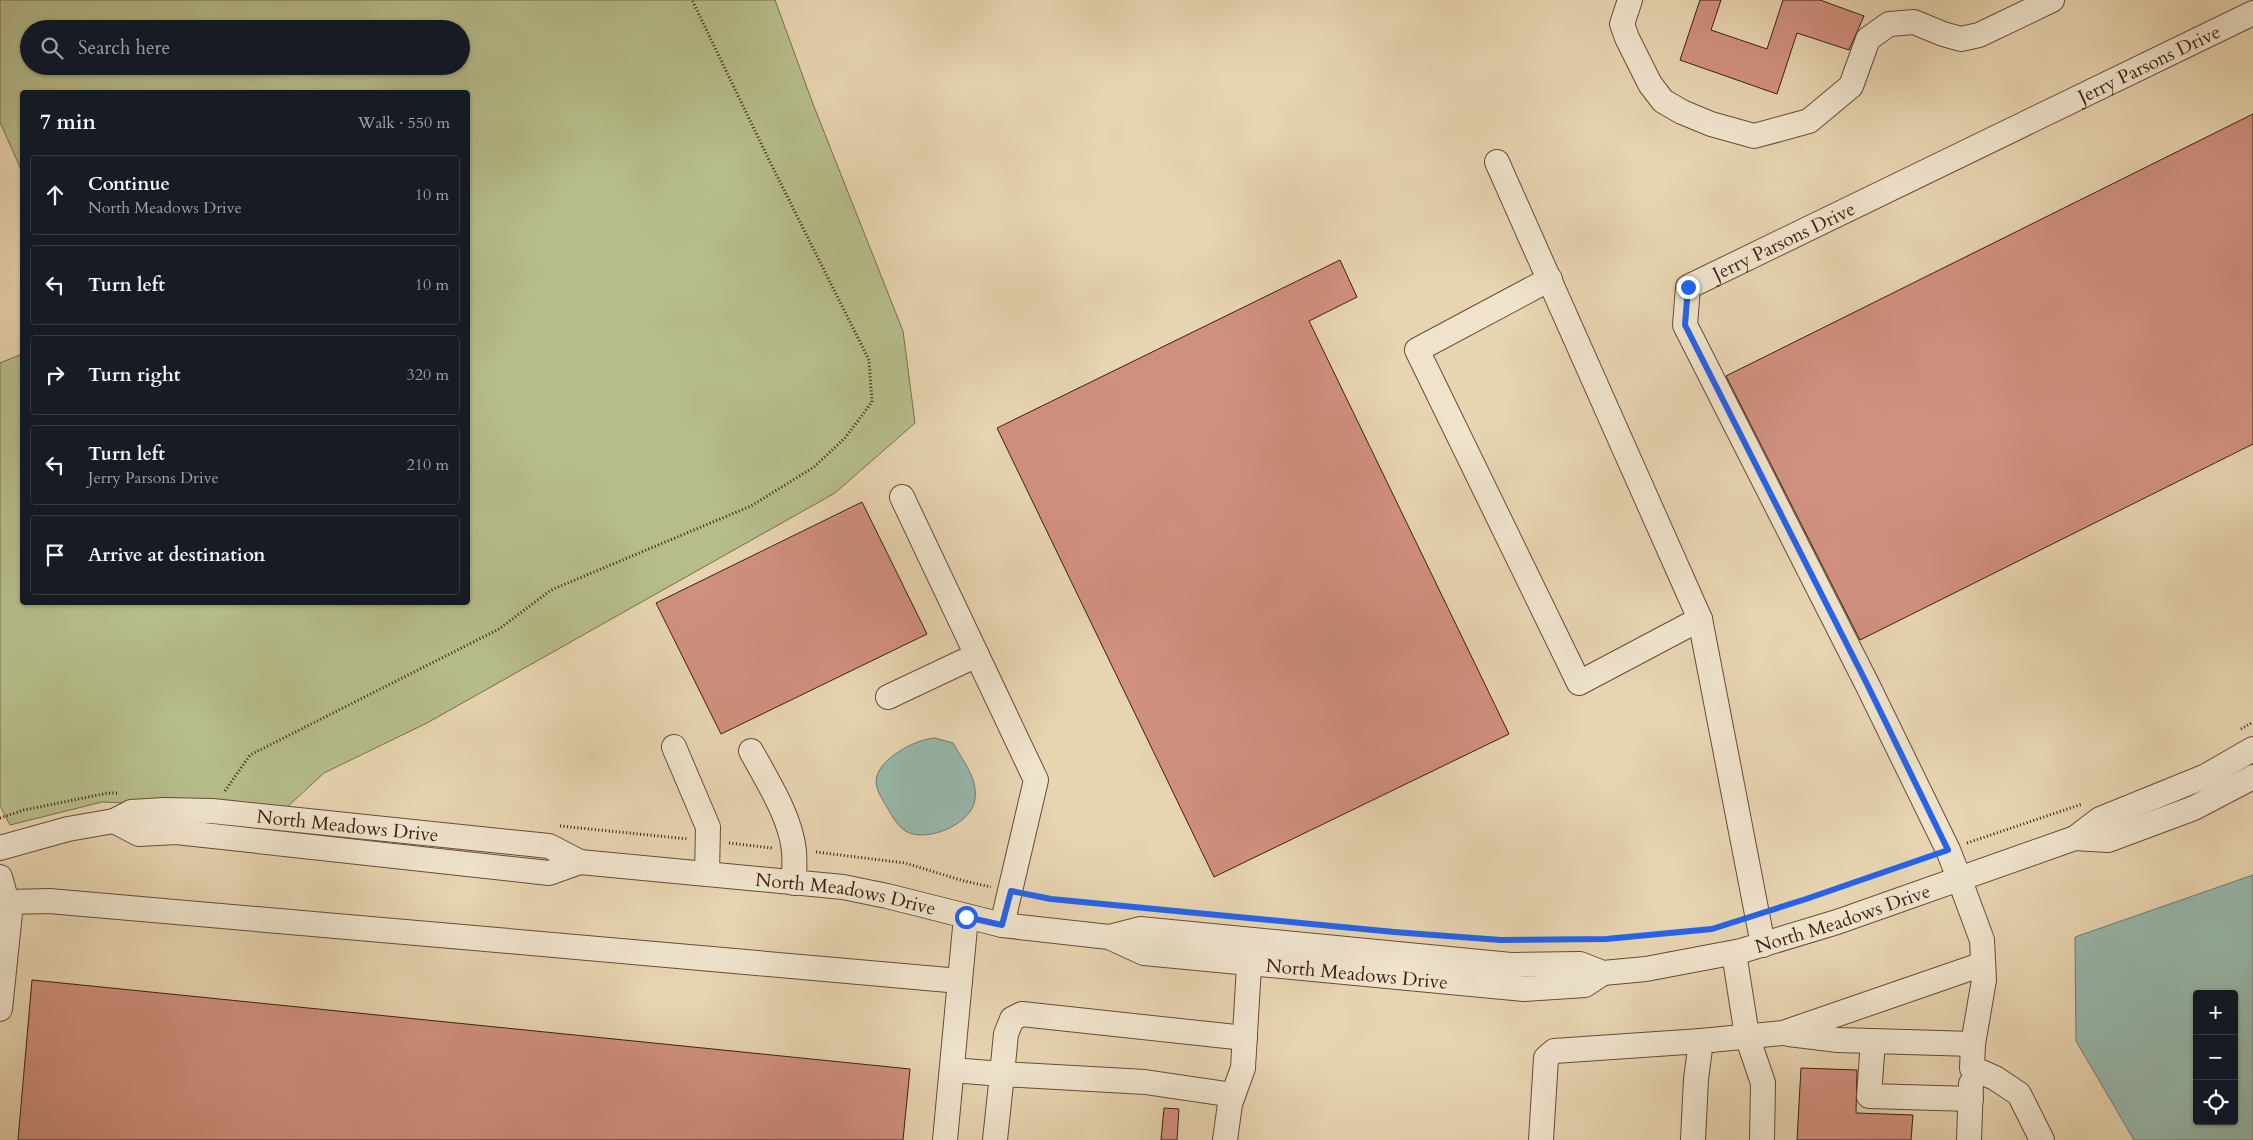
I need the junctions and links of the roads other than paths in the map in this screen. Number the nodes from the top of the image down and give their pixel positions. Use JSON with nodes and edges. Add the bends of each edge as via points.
{"nodes":[{"id":1,"x":1630,"y":0,"type":"edge"},
{"id":2,"x":2052,"y":0,"type":"edge"},
{"id":3,"x":2253,"y":13,"type":"edge"},
{"id":4,"x":1497,"y":162,"type":"dead end"},
{"id":5,"x":1550,"y":280,"type":"junction"},
{"id":6,"x":902,"y":497,"type":"dead end"},
{"id":7,"x":1700,"y":619,"type":"junction"},
{"id":8,"x":977,"y":654,"type":"junction"},
{"id":9,"x":888,"y":697,"type":"dead end"},
{"id":10,"x":674,"y":747,"type":"dead end"},
{"id":11,"x":2253,"y":749,"type":"edge"},
{"id":12,"x":751,"y":751,"type":"dead end"},
{"id":13,"x":2253,"y":777,"type":"edge"},
{"id":14,"x":2075,"y":838,"type":"junction"},
{"id":15,"x":0,"y":848,"type":"edge"},
{"id":16,"x":707,"y":874,"type":"junction"},
{"id":17,"x":0,"y":877,"type":"edge"},
{"id":18,"x":1959,"y":878,"type":"junction"},
{"id":19,"x":794,"y":883,"type":"junction"},
{"id":20,"x":7,"y":902,"type":"junction"},
{"id":21,"x":966,"y":917,"type":"junction"},
{"id":22,"x":1002,"y":925,"type":"junction"},
{"id":23,"x":1109,"y":937,"type":"junction"},
{"id":24,"x":1251,"y":940,"type":"junction"},
{"id":25,"x":1763,"y":945,"type":"junction"},
{"id":26,"x":1734,"y":953,"type":"junction"},
{"id":27,"x":1249,"y":964,"type":"junction"},
{"id":28,"x":1984,"y":964,"type":"junction"},
{"id":29,"x":1603,"y":973,"type":"junction"},
{"id":30,"x":960,"y":981,"type":"junction"},
{"id":31,"x":0,"y":1009,"type":"edge"},
{"id":32,"x":1783,"y":1033,"type":"junction"},
{"id":33,"x":1747,"y":1036,"type":"junction"},
{"id":34,"x":1245,"y":1038,"type":"junction"},
{"id":35,"x":1873,"y":1040,"type":"junction"},
{"id":36,"x":1700,"y":1041,"type":"junction"},
{"id":37,"x":1973,"y":1044,"type":"junction"},
{"id":38,"x":1972,"y":1068,"type":"junction"},
{"id":39,"x":952,"y":1070,"type":"junction"},
{"id":40,"x":1002,"y":1074,"type":"junction"},
{"id":41,"x":1233,"y":1095,"type":"junction"},
{"id":42,"x":1971,"y":1099,"type":"junction"},
{"id":43,"x":945,"y":1140,"type":"edge"},
{"id":44,"x":995,"y":1140,"type":"edge"},
{"id":45,"x":1224,"y":1140,"type":"edge"},
{"id":46,"x":1541,"y":1140,"type":"edge"},
{"id":47,"x":1693,"y":1140,"type":"edge"},
{"id":48,"x":1762,"y":1140,"type":"edge"},
{"id":49,"x":1969,"y":1140,"type":"edge"},
{"id":50,"x":2042,"y":1140,"type":"edge"}],
"edges":[{"from":1,"to":2,"type":"street","via":[[1622,24],[1650,84],[1663,101],[1711,124],[1754,136],[1809,122],[1851,86],[1868,39],[1889,24],[1914,22],[1961,39],[1979,35]]},
{"from":3,"to":18,"type":"street","name":"Jerry Parsons Drive","via":[[1688,287],[1685,325],[1867,684]]},
{"from":4,"to":5,"type":"street"},
{"from":5,"to":7,"type":"street"},
{"from":5,"to":7,"type":"street","via":[[1417,350],[1579,683]]},
{"from":6,"to":8,"type":"street"},
{"from":7,"to":25,"type":"street"},
{"from":8,"to":9,"type":"street"},
{"from":8,"to":22,"type":"street","via":[[1036,780]]},
{"from":10,"to":16,"type":"street","via":[[704,813],[709,841]]},
{"from":11,"to":14,"type":"street","name":"North Meadows Drive","via":[[2206,776],[2100,820]]},
{"from":12,"to":19,"type":"street","via":[[778,802],[794,850]]},
{"from":13,"to":14,"type":"street","name":"North Meadows Drive","via":[[2194,808],[2108,840]]},
{"from":14,"to":18,"type":"street","name":"North Meadows Drive"},
{"from":15,"to":16,"type":"street","name":"North Meadows Drive","via":[[68,829],[114,821],[131,812],[212,811],[549,846],[580,862]]},
{"from":16,"to":19,"type":"street","name":"North Meadows Drive"},
{"from":17,"to":20,"type":"street"},
{"from":18,"to":25,"type":"street","name":"North Meadows Drive"},
{"from":18,"to":28,"type":"street","name":"Jerry Parsons Drive","via":[[1982,940]]},
{"from":19,"to":21,"type":"street","name":"North Meadows Drive","via":[[887,896]]},
{"from":20,"to":30,"type":"street","via":[[49,901]]},
{"from":20,"to":31,"type":"street","via":[[10,913]]},
{"from":21,"to":22,"type":"street","name":"North Meadows Drive"},
{"from":21,"to":30,"type":"street"},
{"from":22,"to":23,"type":"street","name":"North Meadows Drive"},
{"from":23,"to":24,"type":"street","name":"North Meadows Drive","via":[[1140,929]]},
{"from":23,"to":27,"type":"street","name":"North Meadows Drive","via":[[1144,953]]},
{"from":24,"to":27,"type":"street"},
{"from":24,"to":29,"type":"street","name":"North Meadows Drive","via":[[1511,965],[1580,964]]},
{"from":25,"to":26,"type":"street","name":"North Meadows Drive"},
{"from":26,"to":29,"type":"street","name":"North Meadows Drive","via":[[1646,969]]},
{"from":26,"to":33,"type":"street"},
{"from":27,"to":29,"type":"street","name":"North Meadows Drive","via":[[1524,989],[1585,985]]},
{"from":27,"to":34,"type":"street"},
{"from":28,"to":32,"type":"street"},
{"from":28,"to":37,"type":"street","name":"Jerry Parsons Drive"},
{"from":30,"to":39,"type":"street"},
{"from":32,"to":33,"type":"street"},
{"from":32,"to":35,"type":"street","via":[[1838,1040]]},
{"from":33,"to":36,"type":"street"},
{"from":33,"to":48,"type":"street","via":[[1763,1083]]},
{"from":34,"to":40,"type":"street","via":[[1022,1014],[1012,1019],[1006,1034]]},
{"from":34,"to":41,"type":"street","via":[[1243,1068]]},
{"from":35,"to":37,"type":"street"},
{"from":35,"to":42,"type":"street","via":[[1869,1096]]},
{"from":36,"to":46,"type":"street","via":[[1554,1051],[1546,1058]]},
{"from":36,"to":47,"type":"street"},
{"from":37,"to":38,"type":"street","name":"Jerry Parsons Drive"},
{"from":38,"to":42,"type":"street","name":"Jerry Parsons Drive"},
{"from":38,"to":50,"type":"street","via":[[2019,1094]]},
{"from":39,"to":40,"type":"street"},
{"from":39,"to":43,"type":"street"},
{"from":40,"to":41,"type":"street","via":[[1145,1082]]},
{"from":40,"to":44,"type":"street"},
{"from":41,"to":45,"type":"street"},
{"from":42,"to":49,"type":"street","name":"Jerry Parsons Drive"}]}
